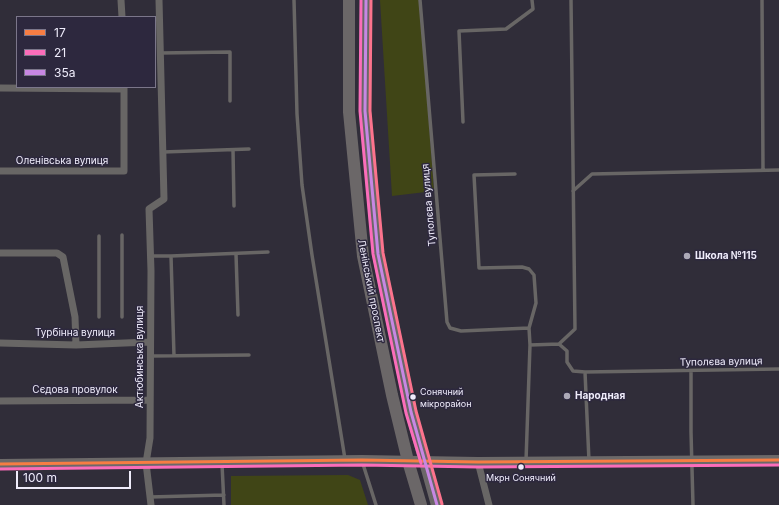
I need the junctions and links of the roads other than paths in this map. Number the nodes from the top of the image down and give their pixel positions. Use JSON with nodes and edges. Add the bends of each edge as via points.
{"nodes":[{"id":1,"x":121,"y":0,"type":"edge"},
{"id":2,"x":159,"y":0,"type":"edge"},
{"id":3,"x":294,"y":0,"type":"edge"},
{"id":4,"x":348,"y":0,"type":"edge"},
{"id":5,"x":366,"y":0,"type":"edge"},
{"id":6,"x":420,"y":0,"type":"edge"},
{"id":7,"x":532,"y":0,"type":"edge"},
{"id":8,"x":572,"y":0,"type":"edge"},
{"id":9,"x":762,"y":0,"type":"edge"},
{"id":10,"x":122,"y":16,"type":"edge"},
{"id":11,"x":160,"y":53,"type":"junction"},
{"id":12,"x":0,"y":88,"type":"edge"},
{"id":13,"x":124,"y":88,"type":"edge"},
{"id":14,"x":230,"y":101,"type":"dead end"},
{"id":15,"x":463,"y":122,"type":"dead end"},
{"id":16,"x":249,"y":149,"type":"dead end"},
{"id":17,"x":233,"y":150,"type":"junction"},
{"id":18,"x":163,"y":152,"type":"junction"},
{"id":19,"x":763,"y":170,"type":"junction"},
{"id":20,"x":779,"y":170,"type":"edge"},
{"id":21,"x":0,"y":171,"type":"edge"},
{"id":22,"x":515,"y":174,"type":"dead end"},
{"id":23,"x":573,"y":192,"type":"junction"},
{"id":24,"x":234,"y":206,"type":"dead end"},
{"id":25,"x":122,"y":235,"type":"dead end"},
{"id":26,"x":99,"y":236,"type":"dead end"},
{"id":27,"x":268,"y":252,"type":"dead end"},
{"id":28,"x":0,"y":253,"type":"edge"},
{"id":29,"x":236,"y":254,"type":"junction"},
{"id":30,"x":150,"y":256,"type":"junction"},
{"id":31,"x":171,"y":256,"type":"junction"},
{"id":32,"x":238,"y":315,"type":"dead end"},
{"id":33,"x":99,"y":317,"type":"dead end"},
{"id":34,"x":122,"y":317,"type":"dead end"},
{"id":35,"x":529,"y":328,"type":"junction"},
{"id":36,"x":150,"y":342,"type":"junction"},
{"id":37,"x":0,"y":343,"type":"edge"},
{"id":38,"x":76,"y":344,"type":"junction"},
{"id":39,"x":559,"y":344,"type":"junction"},
{"id":40,"x":530,"y":345,"type":"junction"},
{"id":41,"x":249,"y":355,"type":"dead end"},
{"id":42,"x":150,"y":356,"type":"junction"},
{"id":43,"x":174,"y":356,"type":"junction"},
{"id":44,"x":779,"y":369,"type":"edge"},
{"id":45,"x":691,"y":371,"type":"junction"},
{"id":46,"x":585,"y":372,"type":"junction"},
{"id":47,"x":150,"y":400,"type":"junction"},
{"id":48,"x":0,"y":401,"type":"edge"},
{"id":49,"x":362,"y":460,"type":"junction"},
{"id":50,"x":779,"y":460,"type":"edge"},
{"id":51,"x":345,"y":461,"type":"junction"},
{"id":52,"x":408,"y":461,"type":"junction"},
{"id":53,"x":526,"y":461,"type":"junction"},
{"id":54,"x":692,"y":461,"type":"junction"},
{"id":55,"x":222,"y":462,"type":"junction"},
{"id":56,"x":426,"y":462,"type":"junction"},
{"id":57,"x":478,"y":462,"type":"junction"},
{"id":58,"x":589,"y":462,"type":"junction"},
{"id":59,"x":146,"y":463,"type":"junction"},
{"id":60,"x":0,"y":464,"type":"edge"},
{"id":61,"x":224,"y":495,"type":"junction"},
{"id":62,"x":151,"y":501,"type":"edge"},
{"id":63,"x":224,"y":505,"type":"edge"},
{"id":64,"x":376,"y":505,"type":"edge"},
{"id":65,"x":421,"y":505,"type":"edge"},
{"id":66,"x":437,"y":505,"type":"edge"},
{"id":67,"x":489,"y":505,"type":"edge"},
{"id":68,"x":693,"y":505,"type":"edge"}],
"edges":[{"from":1,"to":10,"type":"street"},
{"from":2,"to":11,"type":"street"},
{"from":3,"to":51,"type":"lane","via":[[302,185]]},
{"from":4,"to":52,"type":"main road","name":"Ленінський проспект","via":[[349,112],[363,256]]},
{"from":5,"to":56,"type":"main road","name":"Ленінський проспект","via":[[365,111],[378,254],[411,412]]},
{"from":6,"to":35,"type":"lane","name":"Туполєва вулиця","via":[[447,322],[450,328],[461,331]]},
{"from":7,"to":15,"type":"lane","via":[[533,9],[506,29],[458,31]]},
{"from":8,"to":23,"type":"lane"},
{"from":9,"to":19,"type":"lane"},
{"from":11,"to":14,"type":"lane","via":[[230,52]]},
{"from":11,"to":18,"type":"street"},
{"from":12,"to":13,"type":"street"},
{"from":13,"to":21,"type":"street","name":"Оленівська вулиця","via":[[124,171]]},
{"from":16,"to":17,"type":"lane"},
{"from":17,"to":18,"type":"lane"},
{"from":17,"to":24,"type":"lane"},
{"from":18,"to":30,"type":"street","name":"Актюбинська вулиця","via":[[164,199],[149,209]]},
{"from":19,"to":20,"type":"lane"},
{"from":19,"to":23,"type":"lane","via":[[592,174]]},
{"from":22,"to":35,"type":"lane","via":[[474,175],[479,268],[529,269],[534,275],[536,304]]},
{"from":23,"to":39,"type":"lane","via":[[575,329]]},
{"from":25,"to":34,"type":"lane"},
{"from":26,"to":33,"type":"lane"},
{"from":27,"to":29,"type":"lane"},
{"from":28,"to":38,"type":"street","via":[[57,253],[63,257],[75,317]]},
{"from":29,"to":31,"type":"lane"},
{"from":29,"to":32,"type":"lane"},
{"from":30,"to":31,"type":"lane"},
{"from":30,"to":36,"type":"street","name":"Актюбинська вулиця"},
{"from":31,"to":43,"type":"lane"},
{"from":35,"to":40,"type":"lane"},
{"from":36,"to":38,"type":"street","name":"Турбінна вулиця"},
{"from":36,"to":42,"type":"street","name":"Актюбинська вулиця"},
{"from":37,"to":38,"type":"street","name":"Турбінна вулиця"},
{"from":39,"to":40,"type":"lane"},
{"from":39,"to":46,"type":"lane","via":[[567,351],[567,362],[573,371]]},
{"from":40,"to":53,"type":"lane"},
{"from":41,"to":43,"type":"lane"},
{"from":42,"to":43,"type":"lane"},
{"from":42,"to":47,"type":"street","name":"Актюбинська вулиця"},
{"from":44,"to":45,"type":"lane","name":"Туполєва вулиця"},
{"from":45,"to":46,"type":"lane","name":"Туполєва вулиця"},
{"from":45,"to":54,"type":"lane"},
{"from":46,"to":58,"type":"lane"},
{"from":47,"to":48,"type":"street","name":"Сєдова провулок"},
{"from":47,"to":59,"type":"street","name":"Актюбинська вулиця","via":[[150,438]]},
{"from":49,"to":51,"type":"main road"},
{"from":49,"to":52,"type":"main road"},
{"from":49,"to":64,"type":"lane"},
{"from":50,"to":54,"type":"main road"},
{"from":51,"to":55,"type":"main road"},
{"from":52,"to":56,"type":"main road"},
{"from":52,"to":65,"type":"main road","name":"Ленінський проспект"},
{"from":53,"to":57,"type":"main road"},
{"from":53,"to":58,"type":"main road"},
{"from":54,"to":58,"type":"main road"},
{"from":54,"to":68,"type":"lane"},
{"from":55,"to":59,"type":"main road"},
{"from":55,"to":61,"type":"lane"},
{"from":56,"to":57,"type":"main road"},
{"from":56,"to":66,"type":"main road","name":"Ленінський проспект"},
{"from":57,"to":67,"type":"street"},
{"from":59,"to":60,"type":"main road"},
{"from":59,"to":62,"type":"street","name":"Актюбинська вулиця"},
{"from":61,"to":62,"type":"lane"},
{"from":61,"to":63,"type":"lane"}]}
